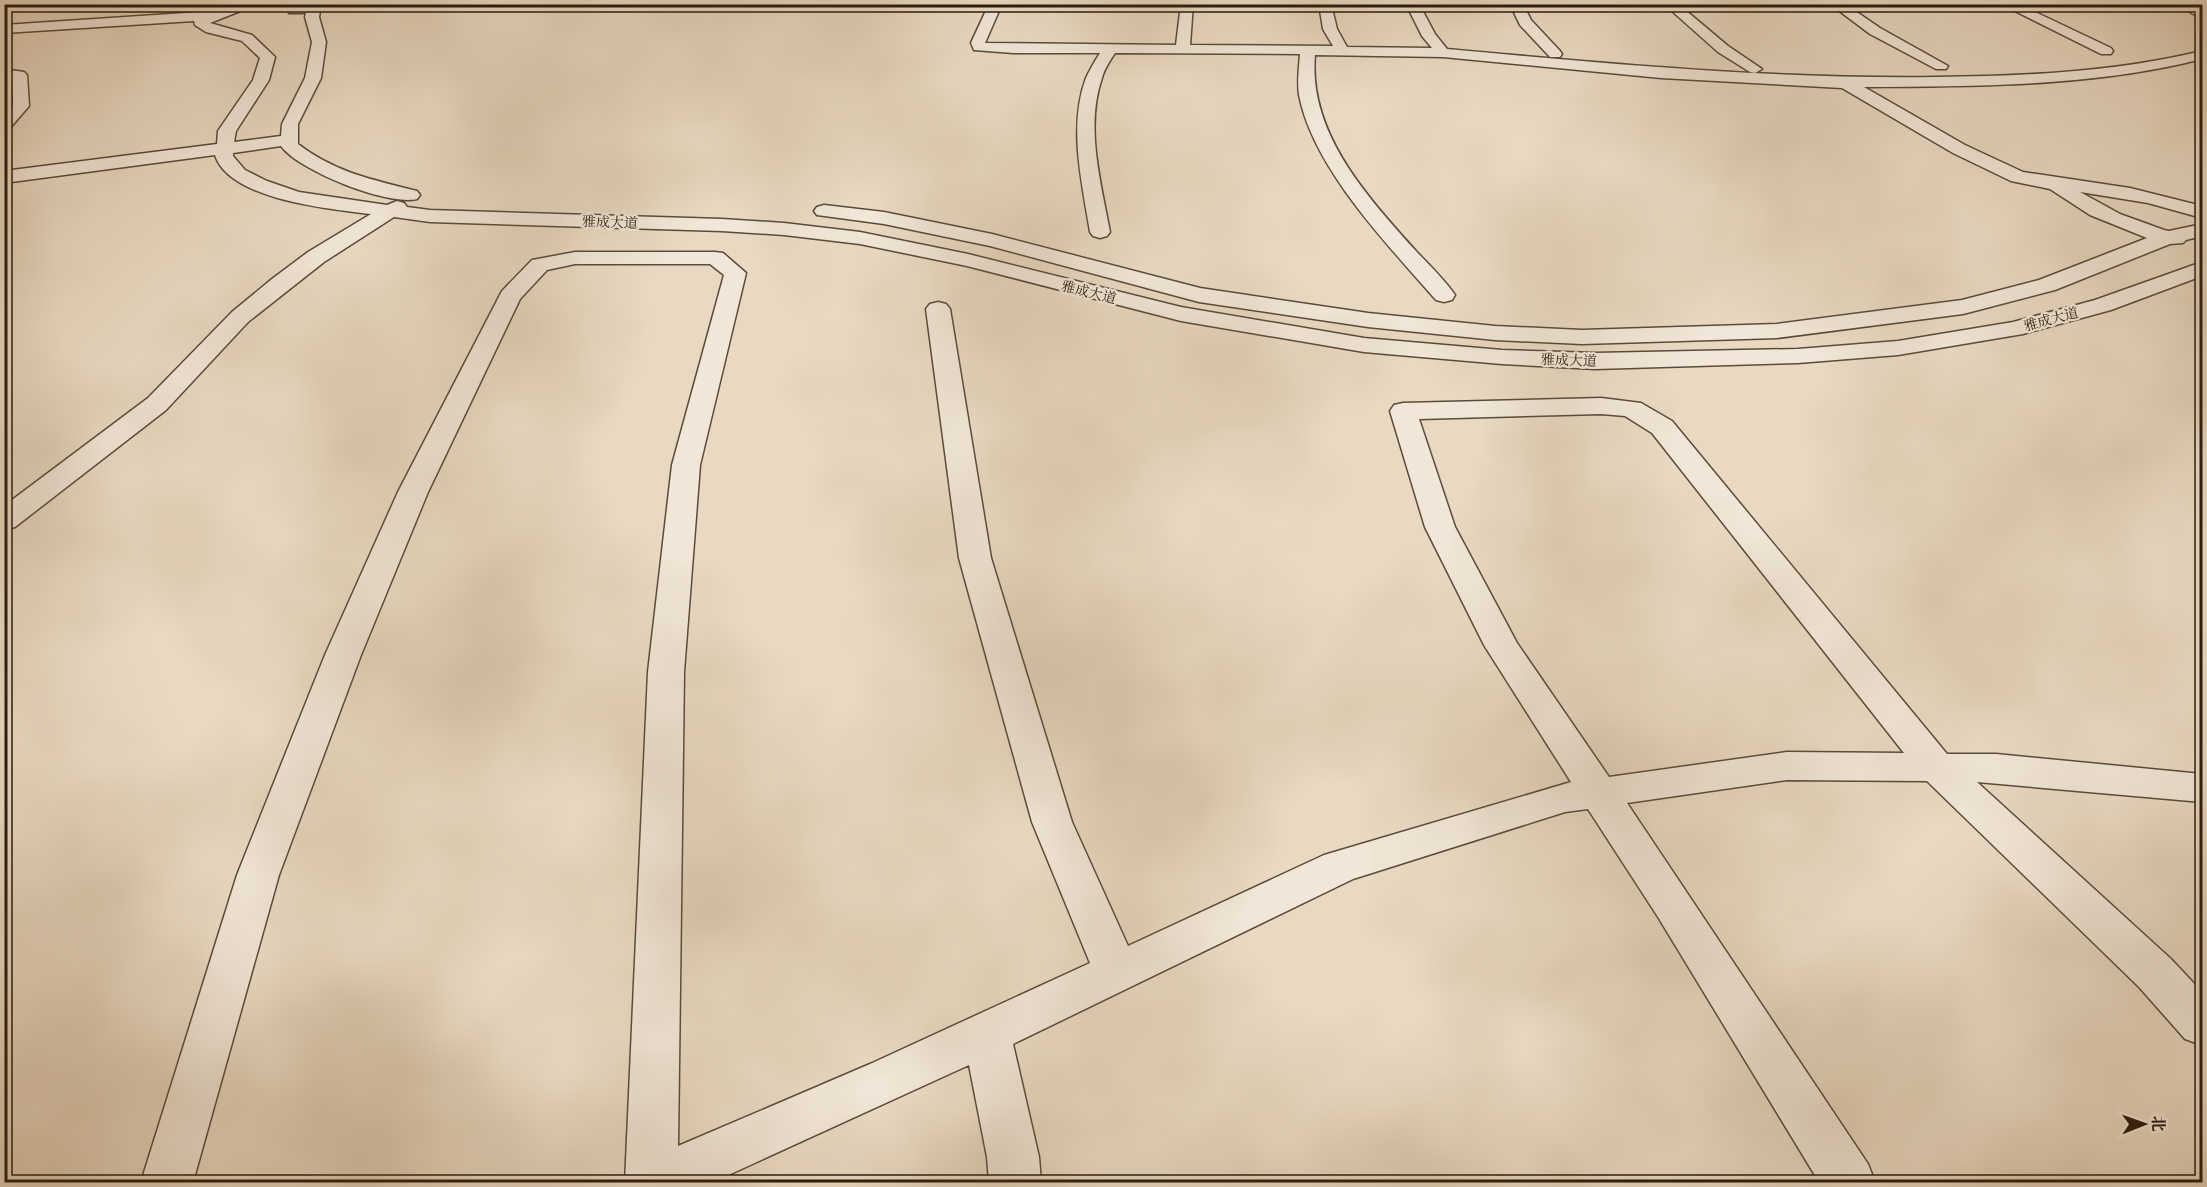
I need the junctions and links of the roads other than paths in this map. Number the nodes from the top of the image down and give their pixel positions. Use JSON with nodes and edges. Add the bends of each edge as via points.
{"nodes":[{"id":1,"x":243,"y":4,"type":"edge"},
{"id":2,"x":359,"y":4,"type":"edge"},
{"id":3,"x":996,"y":4,"type":"edge"},
{"id":4,"x":1187,"y":4,"type":"edge"},
{"id":5,"x":1325,"y":4,"type":"edge"},
{"id":6,"x":1412,"y":4,"type":"edge"},
{"id":7,"x":1516,"y":4,"type":"edge"},
{"id":8,"x":1670,"y":4,"type":"edge"},
{"id":9,"x":1836,"y":4,"type":"edge"},
{"id":10,"x":2007,"y":4,"type":"edge"},
{"id":11,"x":2182,"y":4,"type":"edge"},
{"id":12,"x":256,"y":8,"type":"edge"},
{"id":13,"x":284,"y":8,"type":"edge"},
{"id":14,"x":314,"y":8,"type":"junction"},
{"id":15,"x":2202,"y":15,"type":"edge"},
{"id":16,"x":216,"y":16,"type":"junction"},
{"id":17,"x":4,"y":21,"type":"edge"},
{"id":18,"x":4,"y":29,"type":"edge"},
{"id":19,"x":1110,"y":48,"type":"junction"},
{"id":20,"x":1184,"y":48,"type":"junction"},
{"id":21,"x":1308,"y":49,"type":"junction"},
{"id":22,"x":1342,"y":50,"type":"junction"},
{"id":23,"x":2106,"y":51,"type":"dead end"},
{"id":24,"x":1443,"y":53,"type":"junction"},
{"id":25,"x":1555,"y":54,"type":"dead end"},
{"id":26,"x":2202,"y":55,"type":"edge"},
{"id":27,"x":1941,"y":66,"type":"dead end"},
{"id":28,"x":1755,"y":69,"type":"dead end"},
{"id":29,"x":4,"y":73,"type":"edge"},
{"id":30,"x":1844,"y":83,"type":"junction"},
{"id":31,"x":4,"y":124,"type":"edge"},
{"id":32,"x":291,"y":140,"type":"junction"},
{"id":33,"x":224,"y":148,"type":"junction"},
{"id":34,"x":4,"y":177,"type":"edge"},
{"id":35,"x":2056,"y":184,"type":"junction"},
{"id":36,"x":416,"y":197,"type":"junction"},
{"id":37,"x":611,"y":201,"type":"dead end"},
{"id":38,"x":807,"y":209,"type":"dead end"},
{"id":39,"x":388,"y":212,"type":"junction"},
{"id":40,"x":2202,"y":212,"type":"edge"},
{"id":41,"x":2202,"y":230,"type":"edge"},
{"id":42,"x":1100,"y":232,"type":"dead end"},
{"id":43,"x":2167,"y":238,"type":"junction"},
{"id":44,"x":2202,"y":243,"type":"edge"},
{"id":45,"x":2202,"y":269,"type":"edge"},
{"id":46,"x":1444,"y":295,"type":"dead end"},
{"id":47,"x":938,"y":309,"type":"dead end"},
{"id":48,"x":4,"y":521,"type":"edge"},
{"id":49,"x":1936,"y":767,"type":"junction"},
{"id":50,"x":2202,"y":788,"type":"edge"},
{"id":51,"x":1600,"y":793,"type":"junction"},
{"id":52,"x":1117,"y":972,"type":"junction"},
{"id":53,"x":2202,"y":1024,"type":"edge"},
{"id":54,"x":987,"y":1033,"type":"junction"},
{"id":55,"x":167,"y":1182,"type":"edge"},
{"id":56,"x":653,"y":1182,"type":"edge"},
{"id":57,"x":1015,"y":1182,"type":"edge"},
{"id":58,"x":1849,"y":1182,"type":"edge"}],
"edges":[{"from":1,"to":17,"type":"street"},
{"from":2,"to":14,"type":"street"},
{"from":3,"to":19,"type":"street","via":[[979,46]]},
{"from":4,"to":20,"type":"street"},
{"from":5,"to":22,"type":"street","via":[[1330,29]]},
{"from":6,"to":24,"type":"street"},
{"from":7,"to":25,"type":"street","via":[[1525,22]]},
{"from":8,"to":28,"type":"street","via":[[1723,49]]},
{"from":9,"to":27,"type":"street","via":[[1875,31]]},
{"from":10,"to":23,"type":"street"},
{"from":11,"to":15,"type":"street"},
{"from":12,"to":16,"type":"street"},
{"from":13,"to":14,"type":"street"},
{"from":14,"to":32,"type":"street","via":[[312,16],[319,42],[313,78],[290,124]]},
{"from":16,"to":18,"type":"street"},
{"from":16,"to":33,"type":"street","via":[[200,22],[211,29],[247,38],[268,57],[261,80],[226,131]]},
{"from":19,"to":20,"type":"street"},
{"from":19,"to":42,"type":"street","via":[[1094,80],[1088,107],[1086,151]]},
{"from":20,"to":21,"type":"street"},
{"from":21,"to":22,"type":"street"},
{"from":21,"to":46,"type":"street","via":[[1307,96],[1337,164]]},
{"from":22,"to":24,"type":"street"},
{"from":24,"to":30,"type":"street","via":[[1671,74]]},
{"from":26,"to":30,"type":"street","via":[[2154,67],[2067,77]]},
{"from":29,"to":31,"type":"street","via":[[18,75],[21,106]]},
{"from":30,"to":35,"type":"street","via":[[1959,149],[2018,177]]},
{"from":32,"to":33,"type":"street"},
{"from":32,"to":36,"type":"street","via":[[289,146],[309,163],[343,178]]},
{"from":33,"to":34,"type":"street"},
{"from":33,"to":39,"type":"street","name":"雅成大道","via":[[224,157],[238,174],[260,185],[296,197]]},
{"from":35,"to":40,"type":"street","via":[[2116,190]]},
{"from":35,"to":43,"type":"street","via":[[2075,199],[2114,219]]},
{"from":36,"to":37,"type":"street"},
{"from":36,"to":39,"type":"street"},
{"from":38,"to":43,"type":"street","via":[[884,218],[992,240],[1199,295],[1368,320],[1582,337],[1777,331],[1963,307],[2047,285]]},
{"from":39,"to":45,"type":"street","name":"雅成大道","via":[[722,225],[860,238],[968,260],[1181,314],[1364,345],[1596,361],[1798,356],[1898,348],[2015,329],[2103,305]]},
{"from":39,"to":48,"type":"street","via":[[280,284],[240,317],[157,404]]},
{"from":41,"to":43,"type":"street"},
{"from":43,"to":44,"type":"street"},
{"from":47,"to":52,"type":"street","via":[[975,558],[1052,822]]},
{"from":49,"to":50,"type":"street","via":[[1996,768]]},
{"from":49,"to":51,"type":"street","via":[[1787,766]]},
{"from":49,"to":51,"type":"street","via":[[1662,427],[1632,409],[1601,406],[1402,411],[1440,527],[1501,645]]},
{"from":49,"to":53,"type":"street","via":[[2155,973]]},
{"from":51,"to":52,"type":"street","via":[[1564,798],[1339,867]]},
{"from":51,"to":58,"type":"street"},
{"from":52,"to":54,"type":"street"},
{"from":54,"to":56,"type":"street"},
{"from":54,"to":57,"type":"street"},
{"from":55,"to":56,"type":"street","via":[[262,864],[343,656],[413,492],[510,296],[540,265],[575,258],[715,258],[735,273],[686,465],[666,672]]}]}
